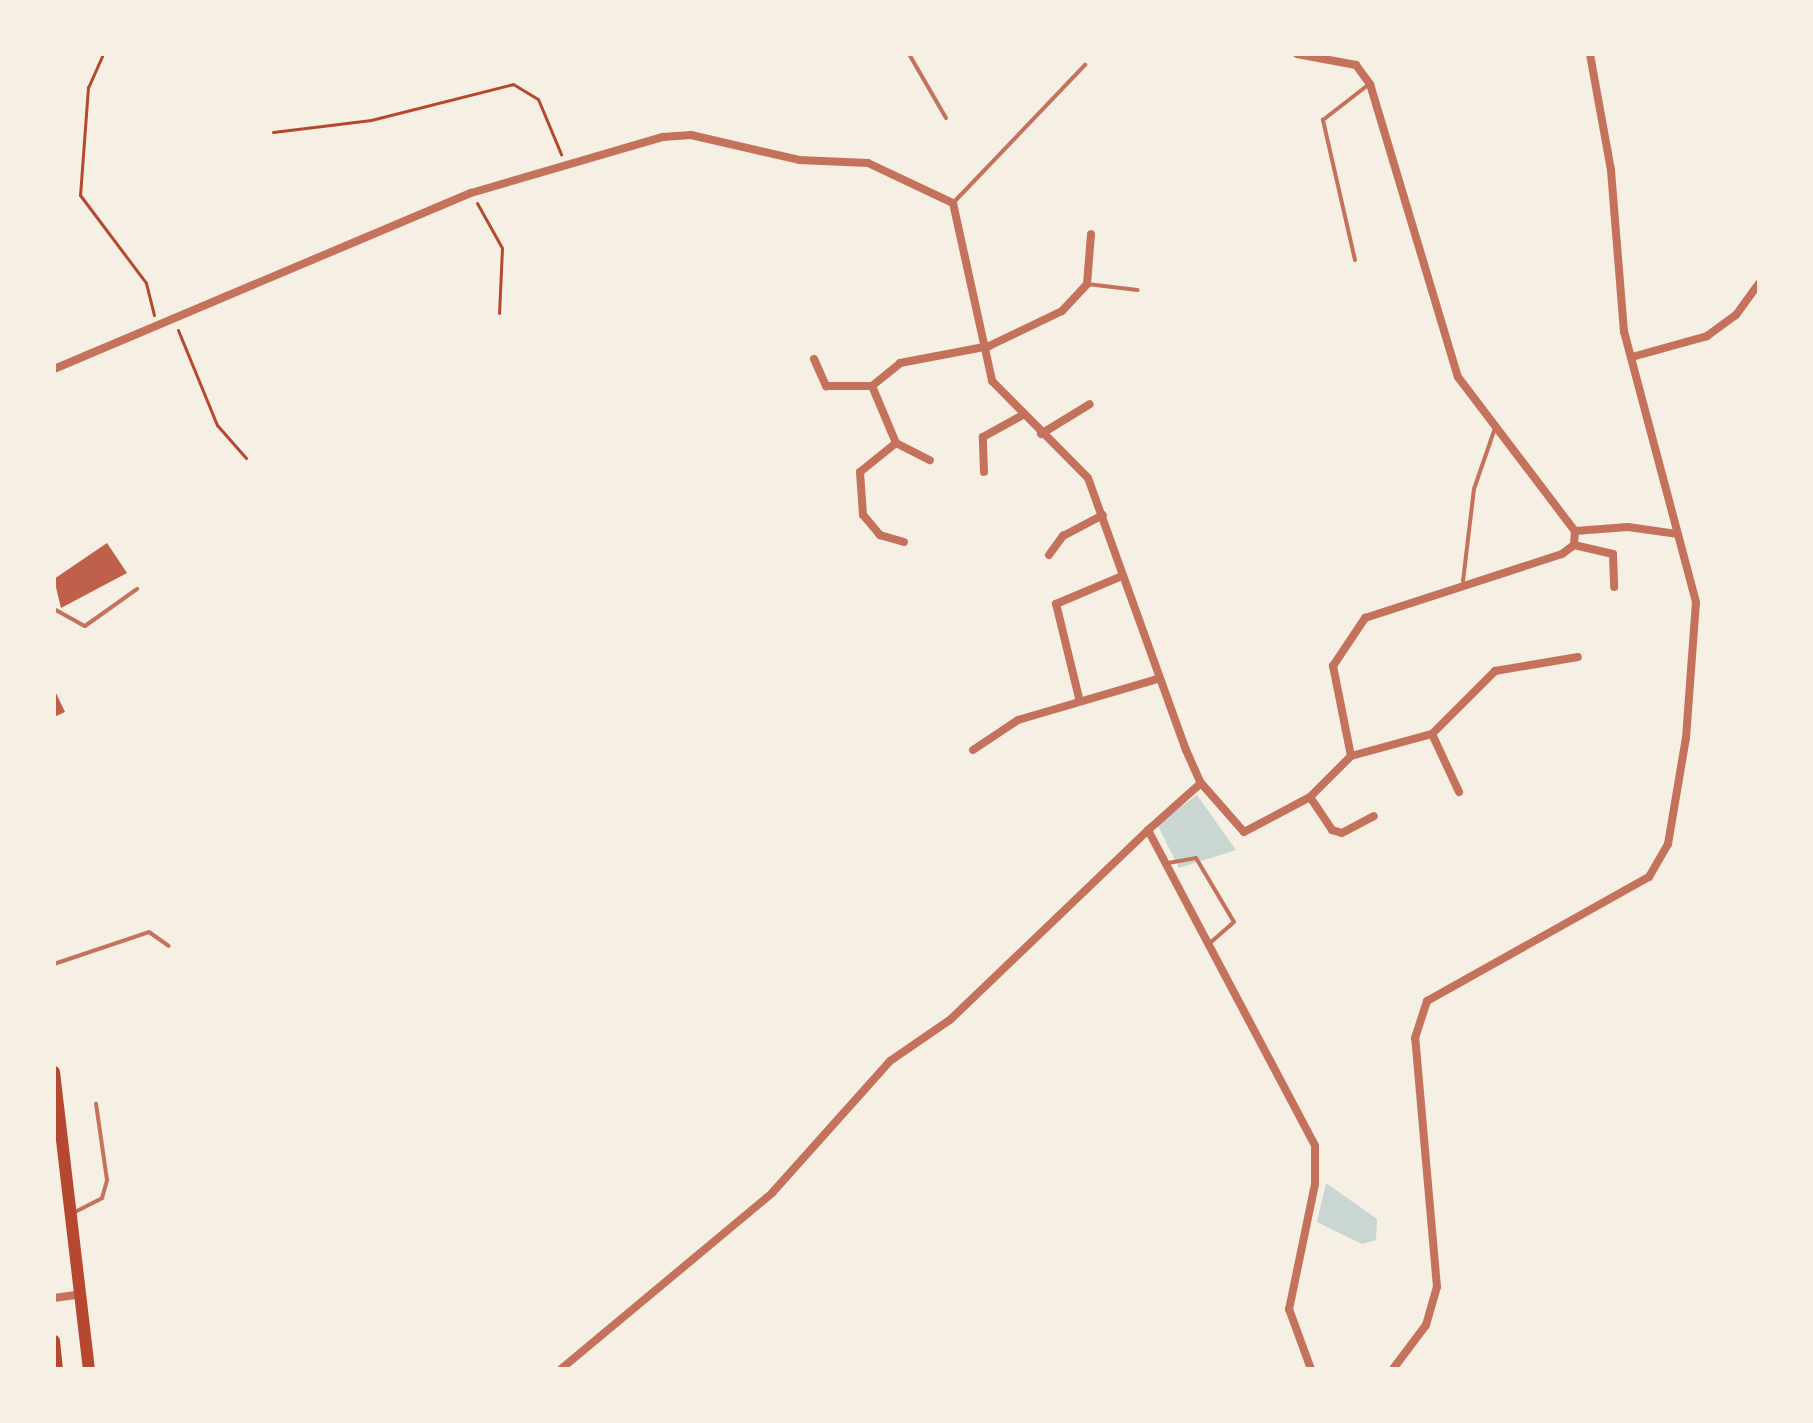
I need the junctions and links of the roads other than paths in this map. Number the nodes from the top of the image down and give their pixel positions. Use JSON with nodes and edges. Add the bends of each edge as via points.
{"nodes":[{"id":1,"x":909,"y":54,"type":"edge"},
{"id":2,"x":1297,"y":54,"type":"edge"},
{"id":3,"x":1590,"y":54,"type":"edge"},
{"id":4,"x":1085,"y":65,"type":"dead end"},
{"id":5,"x":1370,"y":84,"type":"junction"},
{"id":6,"x":946,"y":118,"type":"dead end"},
{"id":7,"x":953,"y":203,"type":"junction"},
{"id":8,"x":1091,"y":234,"type":"dead end"},
{"id":9,"x":1355,"y":260,"type":"dead end"},
{"id":10,"x":1759,"y":283,"type":"edge"},
{"id":11,"x":1087,"y":284,"type":"junction"},
{"id":12,"x":1138,"y":290,"type":"dead end"},
{"id":13,"x":989,"y":346,"type":"junction"},
{"id":14,"x":1632,"y":357,"type":"junction"},
{"id":15,"x":814,"y":359,"type":"dead end"},
{"id":16,"x":54,"y":369,"type":"edge"},
{"id":17,"x":872,"y":386,"type":"junction"},
{"id":18,"x":1090,"y":404,"type":"dead end"},
{"id":19,"x":1021,"y":416,"type":"junction"},
{"id":20,"x":1496,"y":425,"type":"junction"},
{"id":21,"x":1041,"y":434,"type":"junction"},
{"id":22,"x":896,"y":443,"type":"junction"},
{"id":23,"x":930,"y":460,"type":"dead end"},
{"id":24,"x":984,"y":472,"type":"dead end"},
{"id":25,"x":1103,"y":515,"type":"junction"},
{"id":26,"x":1575,"y":531,"type":"junction"},
{"id":27,"x":1677,"y":534,"type":"junction"},
{"id":28,"x":904,"y":542,"type":"dead end"},
{"id":29,"x":1574,"y":545,"type":"junction"},
{"id":30,"x":1049,"y":555,"type":"dead end"},
{"id":31,"x":1122,"y":576,"type":"junction"},
{"id":32,"x":1463,"y":581,"type":"junction"},
{"id":33,"x":1614,"y":587,"type":"dead end"},
{"id":34,"x":137,"y":589,"type":"dead end"},
{"id":35,"x":54,"y":609,"type":"edge"},
{"id":36,"x":1578,"y":657,"type":"dead end"},
{"id":37,"x":1157,"y":679,"type":"junction"},
{"id":38,"x":1079,"y":698,"type":"junction"},
{"id":39,"x":1432,"y":734,"type":"junction"},
{"id":40,"x":973,"y":750,"type":"dead end"},
{"id":41,"x":1351,"y":756,"type":"junction"},
{"id":42,"x":1201,"y":783,"type":"junction"},
{"id":43,"x":1459,"y":792,"type":"dead end"},
{"id":44,"x":1310,"y":797,"type":"junction"},
{"id":45,"x":1374,"y":816,"type":"dead end"},
{"id":46,"x":1148,"y":830,"type":"junction"},
{"id":47,"x":1162,"y":864,"type":"junction"},
{"id":48,"x":1208,"y":945,"type":"junction"},
{"id":49,"x":169,"y":946,"type":"dead end"},
{"id":50,"x":54,"y":964,"type":"edge"},
{"id":51,"x":54,"y":1072,"type":"edge"},
{"id":52,"x":96,"y":1104,"type":"dead end"},
{"id":53,"x":70,"y":1214,"type":"junction"},
{"id":54,"x":81,"y":1294,"type":"junction"},
{"id":55,"x":54,"y":1298,"type":"edge"},
{"id":56,"x":54,"y":1341,"type":"edge"},
{"id":57,"x":57,"y":1369,"type":"edge"},
{"id":58,"x":89,"y":1369,"type":"edge"},
{"id":59,"x":561,"y":1369,"type":"edge"},
{"id":60,"x":1311,"y":1369,"type":"edge"},
{"id":61,"x":1393,"y":1369,"type":"edge"}],
"edges":[{"from":1,"to":6,"type":"lane"},
{"from":2,"to":5,"type":"street","via":[[1356,65]]},
{"from":3,"to":14,"type":"street"},
{"from":4,"to":7,"type":"lane"},
{"from":5,"to":9,"type":"lane","via":[[1323,120]]},
{"from":5,"to":20,"type":"street","via":[[1458,377]]},
{"from":7,"to":13,"type":"street"},
{"from":7,"to":16,"type":"street","via":[[868,163],[799,160],[691,135],[471,193]]},
{"from":8,"to":11,"type":"street"},
{"from":10,"to":14,"type":"street","via":[[1736,315],[1707,336]]},
{"from":11,"to":12,"type":"lane"},
{"from":11,"to":13,"type":"street","via":[[1062,311]]},
{"from":13,"to":17,"type":"street","via":[[900,363]]},
{"from":13,"to":19,"type":"street","via":[[992,381]]},
{"from":14,"to":27,"type":"street"},
{"from":15,"to":17,"type":"street","via":[[826,386]]},
{"from":17,"to":22,"type":"street"},
{"from":18,"to":21,"type":"street"},
{"from":19,"to":21,"type":"street"},
{"from":19,"to":24,"type":"street","via":[[983,437]]},
{"from":20,"to":26,"type":"street"},
{"from":20,"to":32,"type":"lane","via":[[1474,489]]},
{"from":21,"to":25,"type":"street","via":[[1088,478]]},
{"from":22,"to":23,"type":"street"},
{"from":22,"to":28,"type":"street","via":[[860,472],[858,493],[863,515],[880,535]]},
{"from":25,"to":30,"type":"street","via":[[1063,536]]},
{"from":25,"to":31,"type":"street"},
{"from":26,"to":27,"type":"street","via":[[1628,527]]},
{"from":26,"to":29,"type":"street"},
{"from":27,"to":61,"type":"street","via":[[1696,602],[1686,738],[1668,844],[1649,877],[1427,1001],[1415,1038],[1437,1287],[1426,1325]]},
{"from":29,"to":32,"type":"street"},
{"from":29,"to":33,"type":"street","via":[[1613,554]]},
{"from":31,"to":37,"type":"street"},
{"from":31,"to":38,"type":"street","via":[[1056,604]]},
{"from":32,"to":41,"type":"street","via":[[1365,618],[1339,647],[1333,666]]},
{"from":34,"to":35,"type":"lane","via":[[85,626]]},
{"from":36,"to":39,"type":"street","via":[[1495,671]]},
{"from":37,"to":38,"type":"street"},
{"from":37,"to":42,"type":"street"},
{"from":38,"to":40,"type":"street","via":[[1018,720]]},
{"from":39,"to":41,"type":"street"},
{"from":39,"to":43,"type":"street"},
{"from":41,"to":44,"type":"street"},
{"from":42,"to":44,"type":"street","via":[[1244,832]]},
{"from":42,"to":46,"type":"street"},
{"from":44,"to":45,"type":"street","via":[[1332,830],[1342,833]]},
{"from":46,"to":47,"type":"street"},
{"from":46,"to":59,"type":"street","via":[[951,1019],[890,1061],[772,1193]]},
{"from":47,"to":48,"type":"street"},
{"from":47,"to":48,"type":"lane","via":[[1196,858],[1234,922]]},
{"from":48,"to":60,"type":"street","via":[[1315,1146],[1315,1184],[1289,1309]]},
{"from":49,"to":50,"type":"lane","via":[[149,932]]},
{"from":51,"to":53,"type":"main road"},
{"from":52,"to":53,"type":"lane","via":[[107,1180],[102,1198]]},
{"from":53,"to":54,"type":"main road"},
{"from":54,"to":55,"type":"street"},
{"from":54,"to":58,"type":"main road"},
{"from":56,"to":57,"type":"main road"}]}
